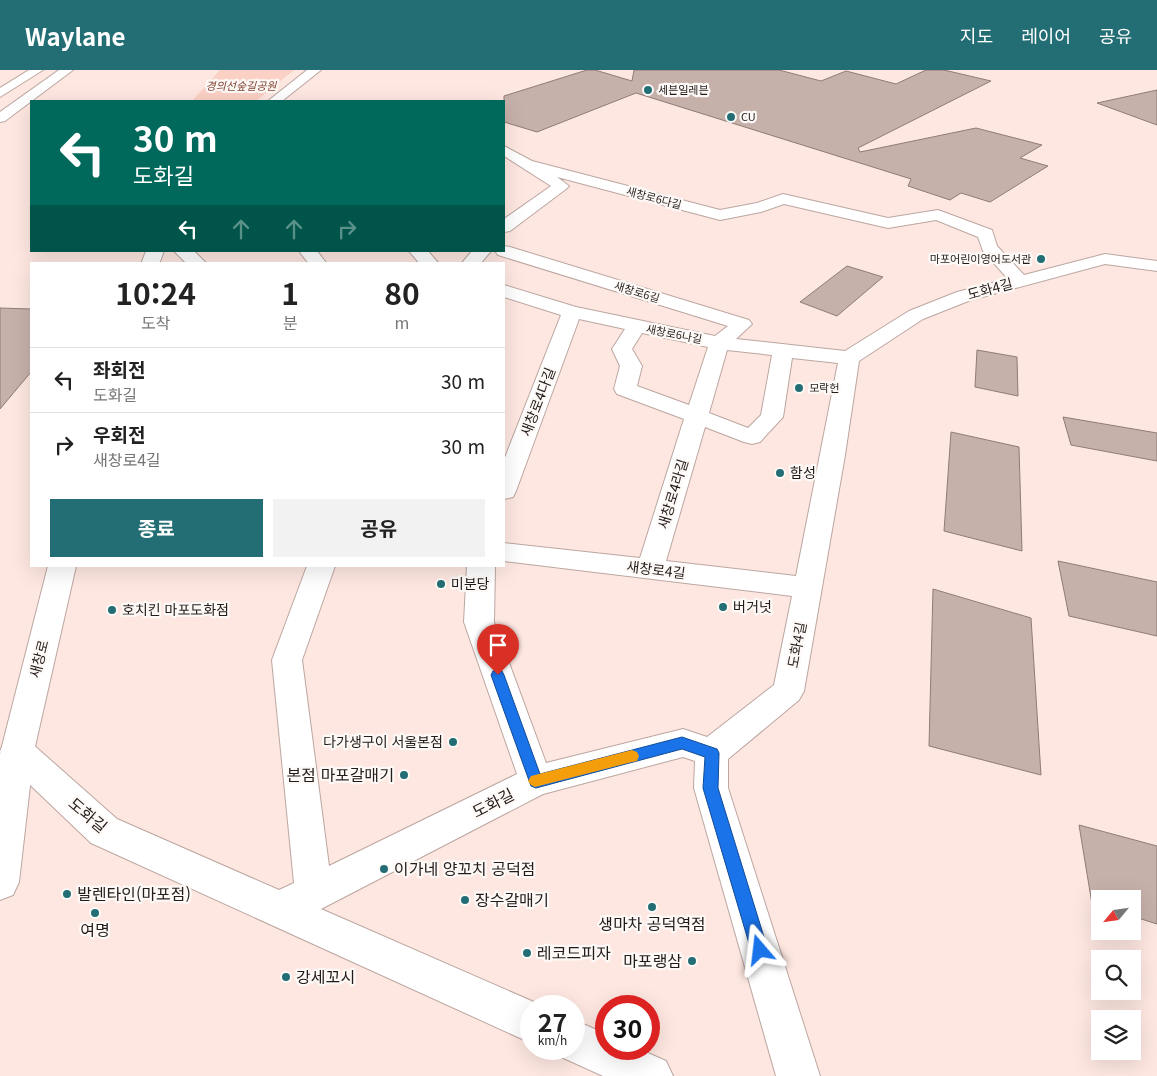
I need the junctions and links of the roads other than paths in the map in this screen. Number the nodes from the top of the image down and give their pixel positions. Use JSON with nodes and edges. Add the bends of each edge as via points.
{"nodes":[{"id":1,"x":37,"y":70,"type":"edge"},
{"id":2,"x":67,"y":70,"type":"edge"},
{"id":3,"x":315,"y":70,"type":"edge"},
{"id":4,"x":0,"y":94,"type":"edge"},
{"id":5,"x":33,"y":94,"type":"junction"},
{"id":6,"x":275,"y":100,"type":"edge"},
{"id":7,"x":0,"y":118,"type":"edge"},
{"id":8,"x":505,"y":151,"type":"edge"},
{"id":9,"x":526,"y":164,"type":"junction"},
{"id":10,"x":783,"y":199,"type":"joint"},
{"id":11,"x":505,"y":224,"type":"edge"},
{"id":12,"x":505,"y":250,"type":"edge"},
{"id":13,"x":184,"y":252,"type":"edge"},
{"id":14,"x":309,"y":252,"type":"edge"},
{"id":15,"x":419,"y":252,"type":"edge"},
{"id":16,"x":481,"y":252,"type":"edge"},
{"id":17,"x":196,"y":262,"type":"edge"},
{"id":18,"x":316,"y":262,"type":"edge"},
{"id":19,"x":428,"y":262,"type":"edge"},
{"id":20,"x":472,"y":262,"type":"edge"},
{"id":21,"x":1157,"y":266,"type":"edge"},
{"id":22,"x":1020,"y":282,"type":"junction"},
{"id":23,"x":505,"y":291,"type":"edge"},
{"id":24,"x":572,"y":312,"type":"junction"},
{"id":25,"x":636,"y":326,"type":"junction"},
{"id":26,"x":719,"y":343,"type":"junction"},
{"id":27,"x":783,"y":351,"type":"junction"},
{"id":28,"x":849,"y":358,"type":"junction"},
{"id":29,"x":696,"y":418,"type":"junction"},
{"id":30,"x":505,"y":488,"type":"edge"},
{"id":31,"x":505,"y":552,"type":"edge"},
{"id":32,"x":62,"y":567,"type":"edge"},
{"id":33,"x":321,"y":567,"type":"edge"},
{"id":34,"x":481,"y":567,"type":"edge"},
{"id":35,"x":650,"y":570,"type":"junction"},
{"id":36,"x":808,"y":588,"type":"junction"},
{"id":37,"x":9,"y":751,"type":"edge"},
{"id":38,"x":712,"y":753,"type":"junction"},
{"id":39,"x":536,"y":782,"type":"junction"},
{"id":40,"x":0,"y":882,"type":"edge"},
{"id":41,"x":314,"y":892,"type":"junction"},
{"id":42,"x":279,"y":910,"type":"junction"},
{"id":43,"x":520,"y":1017,"type":"edge"},
{"id":44,"x":585,"y":1046,"type":"edge"},
{"id":45,"x":651,"y":1076,"type":"edge"},
{"id":46,"x":798,"y":1076,"type":"edge"}],
"edges":[{"from":1,"to":4,"type":"street"},
{"from":2,"to":5,"type":"street"},
{"from":3,"to":6,"type":"street"},
{"from":4,"to":5,"type":"street","via":[[30,89]]},
{"from":5,"to":7,"type":"street"},
{"from":8,"to":9,"type":"street","name":"새창로6다길"},
{"from":9,"to":10,"type":"street","name":"새창로6다길","via":[[720,215]]},
{"from":9,"to":11,"type":"street","name":"새창로6다길","via":[[561,186]]},
{"from":10,"to":22,"type":"street","name":"도화4길","via":[[888,223],[938,215],[986,234],[989,247]]},
{"from":12,"to":26,"type":"street","name":"새창로6길","via":[[742,324]]},
{"from":13,"to":17,"type":"street"},
{"from":14,"to":18,"type":"street"},
{"from":15,"to":19,"type":"street"},
{"from":16,"to":20,"type":"street"},
{"from":21,"to":22,"type":"street","name":"도화4길","via":[[1105,259]]},
{"from":22,"to":28,"type":"street","name":"도화4길","via":[[964,296],[916,314]]},
{"from":23,"to":24,"type":"street","name":"새창로6나길"},
{"from":24,"to":25,"type":"street","name":"새창로6나길"},
{"from":24,"to":30,"type":"street","name":"새창로4다길"},
{"from":25,"to":26,"type":"street","name":"새창로6나길"},
{"from":25,"to":29,"type":"street","via":[[622,349],[631,366],[624,389]]},
{"from":26,"to":27,"type":"street","name":"새창로6나길"},
{"from":26,"to":29,"type":"street","name":"새창로4라길"},
{"from":27,"to":28,"type":"street","name":"새창로6나길"},
{"from":27,"to":29,"type":"street","via":[[772,417],[752,438]]},
{"from":28,"to":36,"type":"street","name":"도화4길"},
{"from":29,"to":35,"type":"street","name":"새창로4라길"},
{"from":31,"to":35,"type":"street","name":"새창로4길"},
{"from":32,"to":37,"type":"street","name":"새창로"},
{"from":33,"to":41,"type":"street","via":[[287,660]]},
{"from":34,"to":39,"type":"street","via":[[478,622]]},
{"from":35,"to":36,"type":"street","name":"새창로4길"},
{"from":36,"to":38,"type":"street","name":"도화4길","via":[[788,691]]},
{"from":37,"to":40,"type":"street","name":"새창로"},
{"from":37,"to":42,"type":"street","name":"도화길","via":[[104,831]]},
{"from":38,"to":39,"type":"street","name":"도화길","via":[[682,743]]},
{"from":38,"to":46,"type":"street","via":[[710,788]]},
{"from":39,"to":41,"type":"street","name":"도화길"},
{"from":41,"to":42,"type":"street","name":"도화길"},
{"from":42,"to":43,"type":"street","name":"도화길"},
{"from":44,"to":45,"type":"street"}]}
